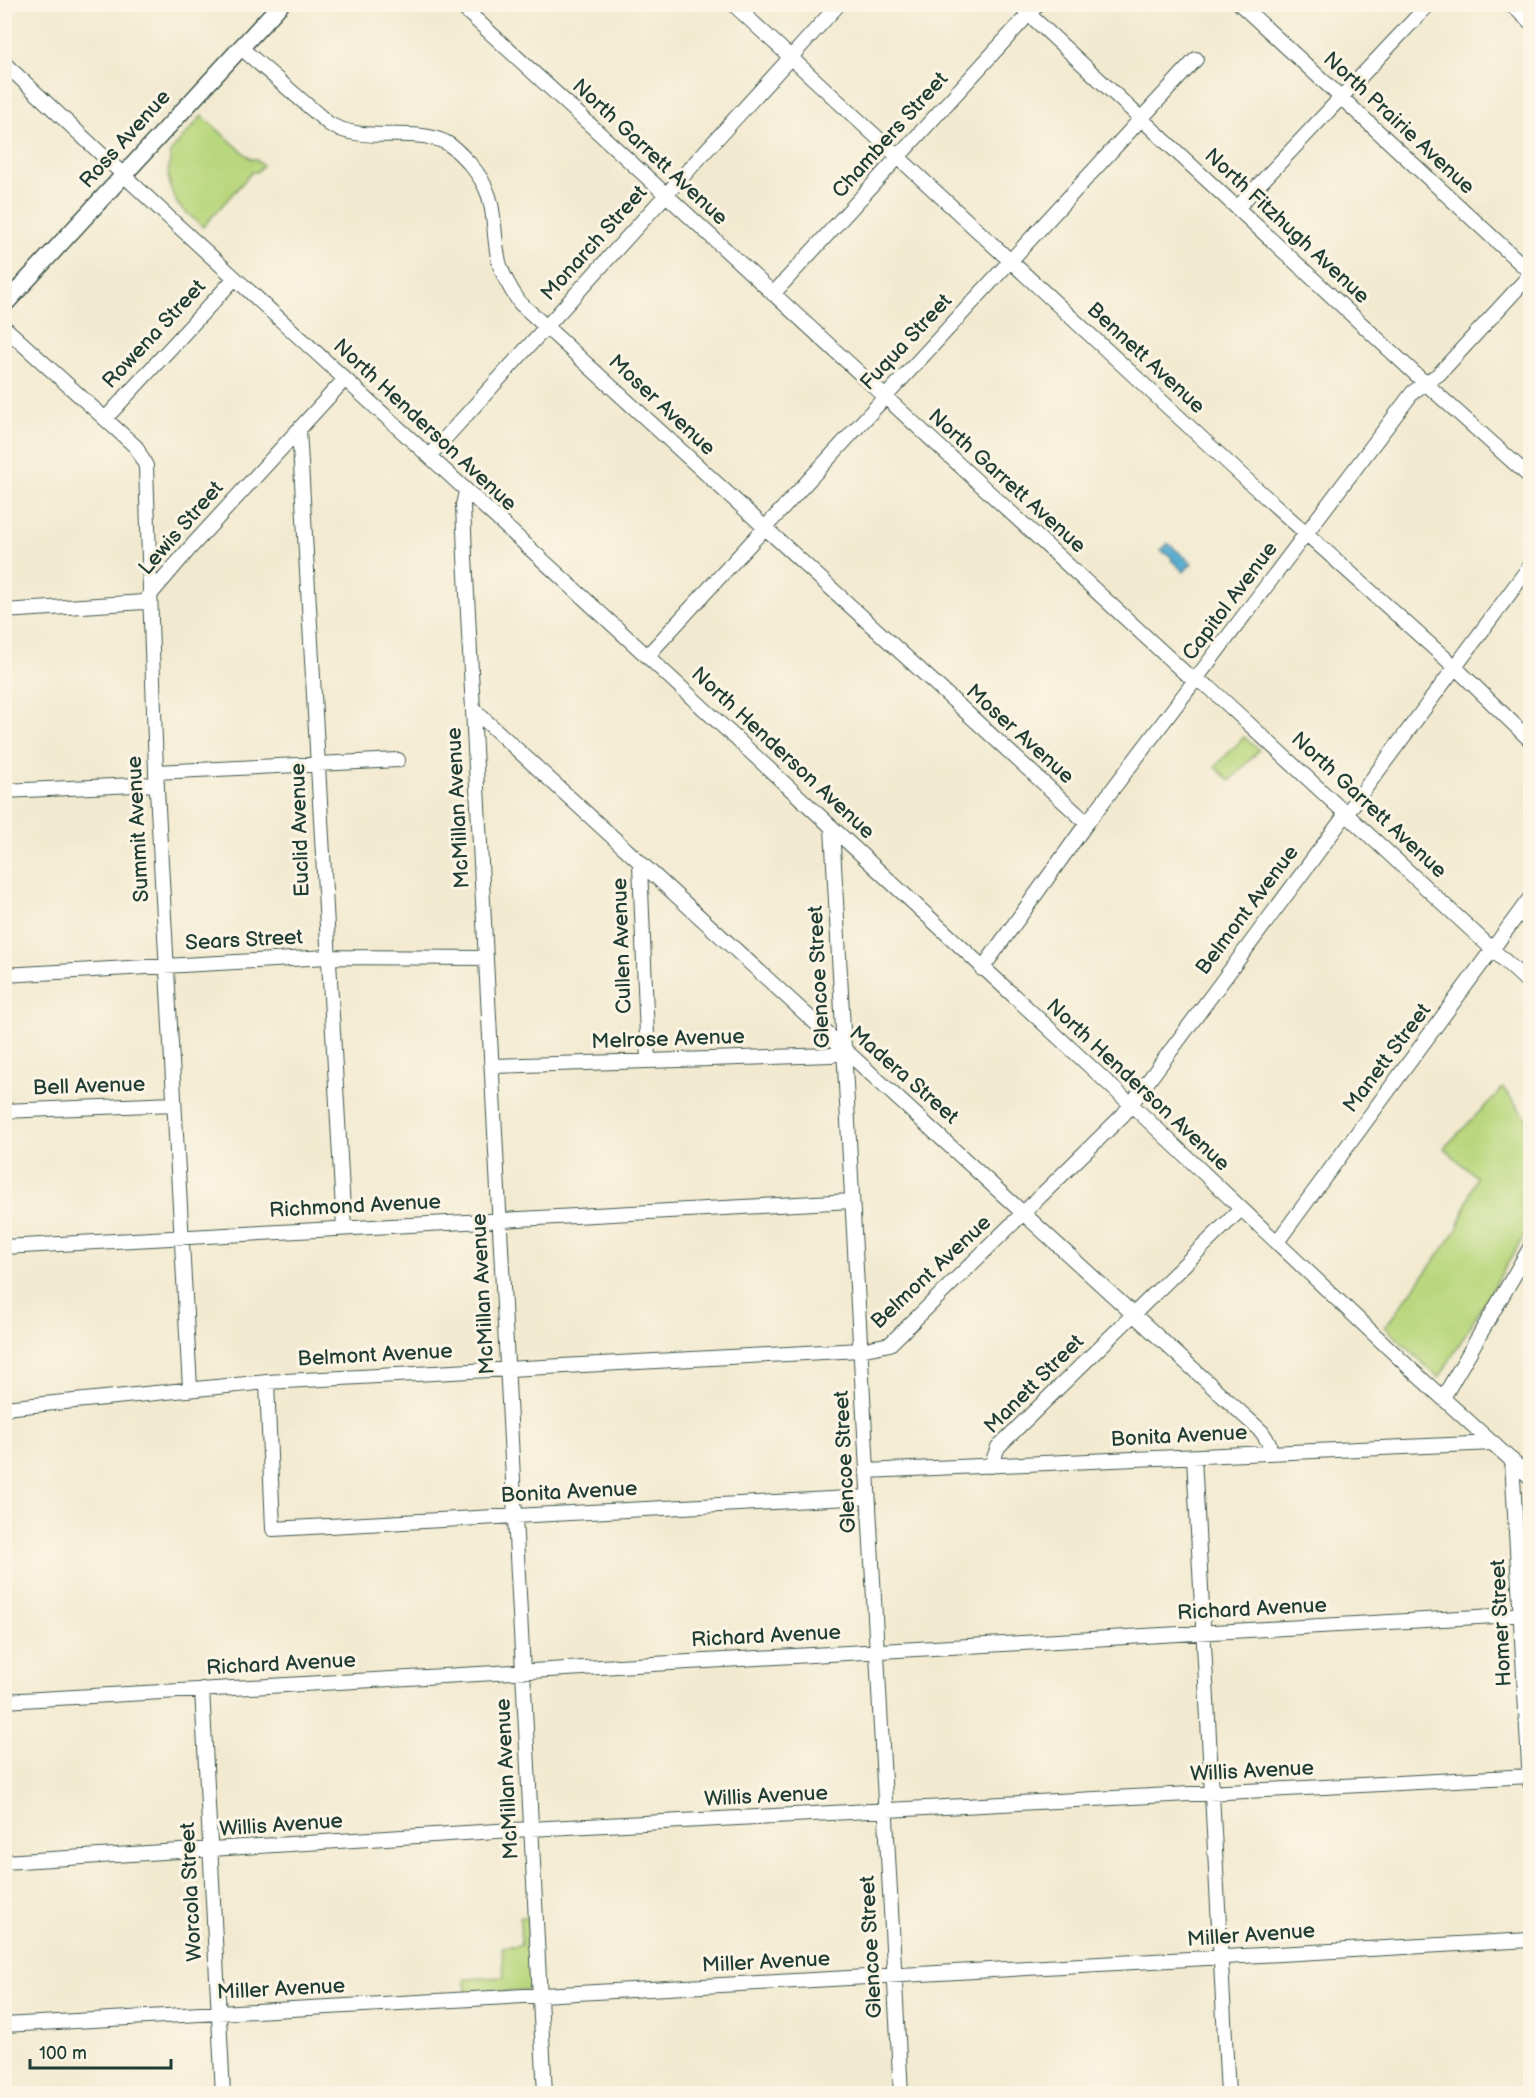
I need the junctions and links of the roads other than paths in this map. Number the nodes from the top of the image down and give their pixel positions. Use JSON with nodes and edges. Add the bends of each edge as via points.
{"nodes":[{"id":1,"x":281,"y":4,"type":"edge"},
{"id":2,"x":459,"y":4,"type":"edge"},
{"id":3,"x":733,"y":4,"type":"edge"},
{"id":4,"x":839,"y":4,"type":"edge"},
{"id":5,"x":1240,"y":4,"type":"edge"},
{"id":6,"x":1429,"y":4,"type":"edge"},
{"id":7,"x":1511,"y":4,"type":"edge"},
{"id":8,"x":1028,"y":8,"type":"edge"},
{"id":9,"x":1530,"y":22,"type":"edge"},
{"id":10,"x":240,"y":47,"type":"junction"},
{"id":11,"x":792,"y":57,"type":"junction"},
{"id":12,"x":1196,"y":59,"type":"dead end"},
{"id":13,"x":4,"y":63,"type":"edge"},
{"id":14,"x":1341,"y":99,"type":"junction"},
{"id":15,"x":1141,"y":119,"type":"junction"},
{"id":16,"x":899,"y":157,"type":"junction"},
{"id":17,"x":123,"y":175,"type":"junction"},
{"id":18,"x":665,"y":196,"type":"junction"},
{"id":19,"x":1237,"y":208,"type":"junction"},
{"id":20,"x":1009,"y":260,"type":"junction"},
{"id":21,"x":235,"y":278,"type":"junction"},
{"id":22,"x":1528,"y":282,"type":"edge"},
{"id":23,"x":773,"y":294,"type":"junction"},
{"id":24,"x":4,"y":305,"type":"edge"},
{"id":25,"x":547,"y":326,"type":"junction"},
{"id":26,"x":4,"y":327,"type":"edge"},
{"id":27,"x":345,"y":379,"type":"junction"},
{"id":28,"x":1425,"y":383,"type":"junction"},
{"id":29,"x":884,"y":397,"type":"junction"},
{"id":30,"x":105,"y":419,"type":"junction"},
{"id":31,"x":298,"y":429,"type":"junction"},
{"id":32,"x":429,"y":456,"type":"junction"},
{"id":33,"x":1530,"y":477,"type":"edge"},
{"id":34,"x":466,"y":492,"type":"junction"},
{"id":35,"x":765,"y":527,"type":"junction"},
{"id":36,"x":1308,"y":532,"type":"junction"},
{"id":37,"x":1530,"y":566,"type":"edge"},
{"id":38,"x":150,"y":594,"type":"junction"},
{"id":39,"x":4,"y":611,"type":"edge"},
{"id":40,"x":647,"y":656,"type":"junction"},
{"id":41,"x":1455,"y":667,"type":"junction"},
{"id":42,"x":1196,"y":680,"type":"junction"},
{"id":43,"x":475,"y":711,"type":"junction"},
{"id":44,"x":1530,"y":741,"type":"edge"},
{"id":45,"x":398,"y":760,"type":"dead end"},
{"id":46,"x":319,"y":763,"type":"junction"},
{"id":47,"x":156,"y":778,"type":"junction"},
{"id":48,"x":4,"y":791,"type":"edge"},
{"id":49,"x":1346,"y":813,"type":"junction"},
{"id":50,"x":1087,"y":823,"type":"junction"},
{"id":51,"x":832,"y":828,"type":"junction"},
{"id":52,"x":640,"y":865,"type":"junction"},
{"id":53,"x":1530,"y":898,"type":"edge"},
{"id":54,"x":1493,"y":950,"type":"junction"},
{"id":55,"x":328,"y":957,"type":"junction"},
{"id":56,"x":486,"y":958,"type":"junction"},
{"id":57,"x":167,"y":965,"type":"junction"},
{"id":58,"x":982,"y":969,"type":"junction"},
{"id":59,"x":4,"y":975,"type":"edge"},
{"id":60,"x":1530,"y":984,"type":"edge"},
{"id":61,"x":844,"y":1051,"type":"junction"},
{"id":62,"x":648,"y":1061,"type":"junction"},
{"id":63,"x":492,"y":1066,"type":"junction"},
{"id":64,"x":174,"y":1104,"type":"junction"},
{"id":65,"x":1130,"y":1104,"type":"junction"},
{"id":66,"x":4,"y":1111,"type":"edge"},
{"id":67,"x":852,"y":1200,"type":"junction"},
{"id":68,"x":1240,"y":1210,"type":"junction"},
{"id":69,"x":1024,"y":1212,"type":"junction"},
{"id":70,"x":500,"y":1219,"type":"junction"},
{"id":71,"x":344,"y":1228,"type":"junction"},
{"id":72,"x":182,"y":1238,"type":"junction"},
{"id":73,"x":1277,"y":1242,"type":"junction"},
{"id":74,"x":4,"y":1247,"type":"edge"},
{"id":75,"x":1530,"y":1248,"type":"edge"},
{"id":76,"x":1134,"y":1314,"type":"junction"},
{"id":77,"x":860,"y":1350,"type":"junction"},
{"id":78,"x":508,"y":1368,"type":"junction"},
{"id":79,"x":267,"y":1382,"type":"junction"},
{"id":80,"x":190,"y":1389,"type":"junction"},
{"id":81,"x":1443,"y":1398,"type":"junction"},
{"id":82,"x":4,"y":1408,"type":"edge"},
{"id":83,"x":1494,"y":1443,"type":"junction"},
{"id":84,"x":1270,"y":1453,"type":"junction"},
{"id":85,"x":1194,"y":1457,"type":"junction"},
{"id":86,"x":1512,"y":1460,"type":"junction"},
{"id":87,"x":991,"y":1466,"type":"junction"},
{"id":88,"x":866,"y":1471,"type":"junction"},
{"id":89,"x":1530,"y":1476,"type":"edge"},
{"id":90,"x":867,"y":1497,"type":"junction"},
{"id":91,"x":514,"y":1516,"type":"junction"},
{"id":92,"x":1526,"y":1614,"type":"edge"},
{"id":93,"x":1204,"y":1634,"type":"junction"},
{"id":94,"x":877,"y":1651,"type":"junction"},
{"id":95,"x":522,"y":1671,"type":"junction"},
{"id":96,"x":202,"y":1689,"type":"junction"},
{"id":97,"x":4,"y":1701,"type":"edge"},
{"id":98,"x":1530,"y":1776,"type":"edge"},
{"id":99,"x":1530,"y":1785,"type":"edge"},
{"id":100,"x":1212,"y":1794,"type":"junction"},
{"id":101,"x":885,"y":1812,"type":"junction"},
{"id":102,"x":530,"y":1829,"type":"junction"},
{"id":103,"x":211,"y":1851,"type":"junction"},
{"id":104,"x":4,"y":1862,"type":"edge"},
{"id":105,"x":1530,"y":1940,"type":"edge"},
{"id":106,"x":1220,"y":1958,"type":"junction"},
{"id":107,"x":894,"y":1977,"type":"junction"},
{"id":108,"x":539,"y":1996,"type":"junction"},
{"id":109,"x":219,"y":2013,"type":"junction"},
{"id":110,"x":4,"y":2025,"type":"edge"},
{"id":111,"x":223,"y":2094,"type":"edge"},
{"id":112,"x":545,"y":2094,"type":"edge"},
{"id":113,"x":901,"y":2094,"type":"edge"},
{"id":114,"x":1228,"y":2094,"type":"edge"}],
"edges":[{"from":1,"to":10,"type":"main road","name":"Ross Avenue"},
{"from":2,"to":18,"type":"street","name":"North Garrett Avenue"},
{"from":3,"to":11,"type":"street","name":"Bennett Avenue"},
{"from":4,"to":11,"type":"street","name":"Monarch Street"},
{"from":5,"to":14,"type":"street","name":"North Prairie Avenue"},
{"from":6,"to":14,"type":"street"},
{"from":7,"to":9,"type":"street"},
{"from":8,"to":15,"type":"street","name":"North Fitzhugh Avenue"},
{"from":8,"to":16,"type":"street","name":"Chambers Street"},
{"from":10,"to":17,"type":"main road","name":"Ross Avenue"},
{"from":10,"to":25,"type":"street","name":"Moser Avenue","via":[[338,129],[359,135],[427,137],[446,142],[458,151],[481,177],[491,198],[500,262],[508,287]]},
{"from":11,"to":16,"type":"street","name":"Bennett Avenue"},
{"from":11,"to":18,"type":"street","name":"Monarch Street"},
{"from":12,"to":15,"type":"street","name":"Fuqua Street"},
{"from":13,"to":17,"type":"street","name":"North Henderson Avenue"},
{"from":14,"to":19,"type":"street"},
{"from":14,"to":22,"type":"street","name":"North Prairie Avenue"},
{"from":15,"to":19,"type":"street","name":"North Fitzhugh Avenue"},
{"from":15,"to":20,"type":"street","name":"Fuqua Street"},
{"from":16,"to":20,"type":"street","name":"Bennett Avenue"},
{"from":16,"to":23,"type":"street","name":"Chambers Street"},
{"from":17,"to":21,"type":"street","name":"North Henderson Avenue"},
{"from":17,"to":24,"type":"main road","name":"Ross Avenue"},
{"from":18,"to":23,"type":"street","name":"North Garrett Avenue"},
{"from":18,"to":25,"type":"street","name":"Monarch Street"},
{"from":19,"to":28,"type":"street","name":"North Fitzhugh Avenue"},
{"from":20,"to":29,"type":"street","name":"Fuqua Street"},
{"from":20,"to":36,"type":"street","name":"Bennett Avenue"},
{"from":21,"to":27,"type":"street","name":"North Henderson Avenue"},
{"from":21,"to":30,"type":"street","name":"Rowena Street"},
{"from":22,"to":28,"type":"street","name":"Capitol Avenue","via":[[1439,374]]},
{"from":23,"to":29,"type":"street","name":"North Garrett Avenue"},
{"from":25,"to":32,"type":"street","name":"Monarch Street"},
{"from":25,"to":35,"type":"street","name":"Moser Avenue"},
{"from":26,"to":30,"type":"street","name":"Summit Avenue"},
{"from":27,"to":31,"type":"street","name":"Lewis Street"},
{"from":27,"to":32,"type":"street","name":"North Henderson Avenue"},
{"from":28,"to":33,"type":"street","name":"North Fitzhugh Avenue"},
{"from":28,"to":36,"type":"street","name":"Capitol Avenue","via":[[1413,392]]},
{"from":29,"to":35,"type":"street","name":"Fuqua Street"},
{"from":29,"to":42,"type":"street","name":"North Garrett Avenue"},
{"from":30,"to":38,"type":"street","name":"Summit Avenue","via":[[136,447],[146,466]]},
{"from":31,"to":38,"type":"street","name":"Lewis Street"},
{"from":31,"to":46,"type":"street","name":"Euclid Avenue"},
{"from":32,"to":34,"type":"street","name":"North Henderson Avenue"},
{"from":34,"to":40,"type":"street","name":"North Henderson Avenue"},
{"from":34,"to":43,"type":"street","name":"McMillan Avenue","via":[[463,506]]},
{"from":35,"to":40,"type":"street","name":"Fuqua Street"},
{"from":35,"to":50,"type":"street","name":"Moser Avenue"},
{"from":36,"to":41,"type":"street","name":"Bennett Avenue"},
{"from":36,"to":42,"type":"street","name":"Capitol Avenue"},
{"from":37,"to":41,"type":"street","name":"Belmont Avenue"},
{"from":38,"to":39,"type":"street","name":"Lewis Street","via":[[144,602],[136,604]]},
{"from":38,"to":47,"type":"street","name":"Summit Avenue"},
{"from":40,"to":51,"type":"street","name":"North Henderson Avenue"},
{"from":41,"to":44,"type":"street","name":"Bennett Avenue"},
{"from":41,"to":49,"type":"street","name":"Belmont Avenue"},
{"from":42,"to":49,"type":"street","name":"North Garrett Avenue","via":[[1210,688]]},
{"from":42,"to":50,"type":"street","name":"Capitol Avenue"},
{"from":43,"to":52,"type":"street","name":"Madera Street"},
{"from":43,"to":56,"type":"street","name":"McMillan Avenue"},
{"from":45,"to":46,"type":"street"},
{"from":46,"to":47,"type":"street"},
{"from":46,"to":55,"type":"street","name":"Euclid Avenue"},
{"from":47,"to":48,"type":"street"},
{"from":47,"to":57,"type":"street","name":"Summit Avenue"},
{"from":49,"to":54,"type":"street","name":"North Garrett Avenue"},
{"from":49,"to":65,"type":"street","name":"Belmont Avenue"},
{"from":50,"to":58,"type":"street","name":"Capitol Avenue"},
{"from":51,"to":58,"type":"street","name":"North Henderson Avenue"},
{"from":51,"to":61,"type":"street","name":"Glencoe Street"},
{"from":52,"to":61,"type":"street","name":"Madera Street"},
{"from":52,"to":62,"type":"street","name":"Cullen Avenue"},
{"from":53,"to":54,"type":"street","name":"Manett Street"},
{"from":54,"to":60,"type":"street","name":"North Garrett Avenue"},
{"from":54,"to":73,"type":"street","name":"Manett Street"},
{"from":55,"to":56,"type":"street","name":"Sears Street"},
{"from":55,"to":57,"type":"street","name":"Sears Street"},
{"from":55,"to":71,"type":"street","name":"Euclid Avenue"},
{"from":56,"to":63,"type":"street","name":"McMillan Avenue"},
{"from":57,"to":59,"type":"street","name":"Sears Street"},
{"from":57,"to":64,"type":"street","name":"Summit Avenue"},
{"from":58,"to":65,"type":"street","name":"North Henderson Avenue"},
{"from":61,"to":62,"type":"street","name":"Melrose Avenue","via":[[832,1055]]},
{"from":61,"to":67,"type":"street","name":"Glencoe Street"},
{"from":61,"to":69,"type":"street","name":"Madera Street","via":[[858,1059]]},
{"from":62,"to":63,"type":"street","name":"Melrose Avenue"},
{"from":63,"to":70,"type":"street","name":"McMillan Avenue"},
{"from":64,"to":66,"type":"street","name":"Bell Avenue"},
{"from":64,"to":72,"type":"street","name":"Summit Avenue"},
{"from":65,"to":68,"type":"street","name":"North Henderson Avenue"},
{"from":65,"to":69,"type":"street","name":"Belmont Avenue"},
{"from":67,"to":70,"type":"street","name":"Richmond Avenue"},
{"from":67,"to":77,"type":"street","name":"Glencoe Street"},
{"from":68,"to":73,"type":"street","name":"North Henderson Avenue"},
{"from":68,"to":76,"type":"street","name":"Manett Street"},
{"from":69,"to":76,"type":"street","name":"Madera Street"},
{"from":69,"to":77,"type":"street","name":"Belmont Avenue","via":[[890,1344]]},
{"from":70,"to":71,"type":"street","name":"Richmond Avenue"},
{"from":70,"to":78,"type":"street","name":"McMillan Avenue"},
{"from":71,"to":72,"type":"street","name":"Richmond Avenue"},
{"from":72,"to":74,"type":"street","name":"Richmond Avenue"},
{"from":72,"to":80,"type":"street","name":"Summit Avenue"},
{"from":73,"to":81,"type":"street","name":"North Henderson Avenue"},
{"from":75,"to":81,"type":"street"},
{"from":76,"to":84,"type":"street","name":"Madera Street","via":[[1262,1432]]},
{"from":76,"to":87,"type":"street","name":"Manett Street","via":[[998,1447]]},
{"from":77,"to":78,"type":"street","name":"Belmont Avenue"},
{"from":77,"to":88,"type":"street","name":"Glencoe Street"},
{"from":78,"to":79,"type":"street","name":"Belmont Avenue"},
{"from":78,"to":91,"type":"street","name":"McMillan Avenue"},
{"from":79,"to":80,"type":"street","name":"Belmont Avenue"},
{"from":79,"to":91,"type":"street","name":"Bonita Avenue","via":[[273,1529]]},
{"from":80,"to":82,"type":"street","name":"Belmont Avenue"},
{"from":81,"to":83,"type":"street","name":"North Henderson Avenue"},
{"from":83,"to":84,"type":"street","name":"Bonita Avenue"},
{"from":83,"to":86,"type":"street","name":"North Henderson Avenue"},
{"from":84,"to":85,"type":"street","name":"Bonita Avenue"},
{"from":85,"to":87,"type":"street","name":"Bonita Avenue"},
{"from":85,"to":93,"type":"street"},
{"from":86,"to":89,"type":"street","name":"North Henderson Avenue"},
{"from":86,"to":92,"type":"street","name":"Homer Street"},
{"from":87,"to":88,"type":"street","name":"Bonita Avenue"},
{"from":88,"to":90,"type":"street","name":"Glencoe Street"},
{"from":90,"to":91,"type":"street","name":"Bonita Avenue"},
{"from":90,"to":94,"type":"street","name":"Glencoe Street"},
{"from":91,"to":95,"type":"street","name":"McMillan Avenue"},
{"from":92,"to":93,"type":"street","name":"Richard Avenue"},
{"from":92,"to":98,"type":"street","name":"Homer Street"},
{"from":93,"to":94,"type":"street","name":"Richard Avenue"},
{"from":93,"to":100,"type":"street"},
{"from":94,"to":95,"type":"street","name":"Richard Avenue"},
{"from":94,"to":101,"type":"street","name":"Glencoe Street"},
{"from":95,"to":96,"type":"street","name":"Richard Avenue"},
{"from":95,"to":102,"type":"street","name":"McMillan Avenue"},
{"from":96,"to":97,"type":"street","name":"Richard Avenue"},
{"from":96,"to":103,"type":"street","name":"Worcola Street"},
{"from":98,"to":99,"type":"street","name":"Homer Street"},
{"from":98,"to":100,"type":"street","name":"Willis Avenue"},
{"from":100,"to":101,"type":"street","name":"Willis Avenue"},
{"from":100,"to":106,"type":"street"},
{"from":101,"to":102,"type":"street","name":"Willis Avenue"},
{"from":101,"to":107,"type":"street","name":"Glencoe Street"},
{"from":102,"to":103,"type":"street","name":"Willis Avenue"},
{"from":102,"to":108,"type":"street","name":"McMillan Avenue"},
{"from":103,"to":104,"type":"street","name":"Willis Avenue"},
{"from":103,"to":109,"type":"street","name":"Worcola Street"},
{"from":105,"to":106,"type":"street","name":"Miller Avenue"},
{"from":106,"to":107,"type":"street","name":"Miller Avenue"},
{"from":106,"to":114,"type":"street"},
{"from":107,"to":108,"type":"street","name":"Miller Avenue"},
{"from":107,"to":113,"type":"street","name":"Glencoe Street"},
{"from":108,"to":109,"type":"street","name":"Miller Avenue"},
{"from":108,"to":112,"type":"street","name":"McMillan Avenue"},
{"from":109,"to":110,"type":"street","name":"Miller Avenue"},
{"from":109,"to":111,"type":"street","name":"Worcola Street"}]}
